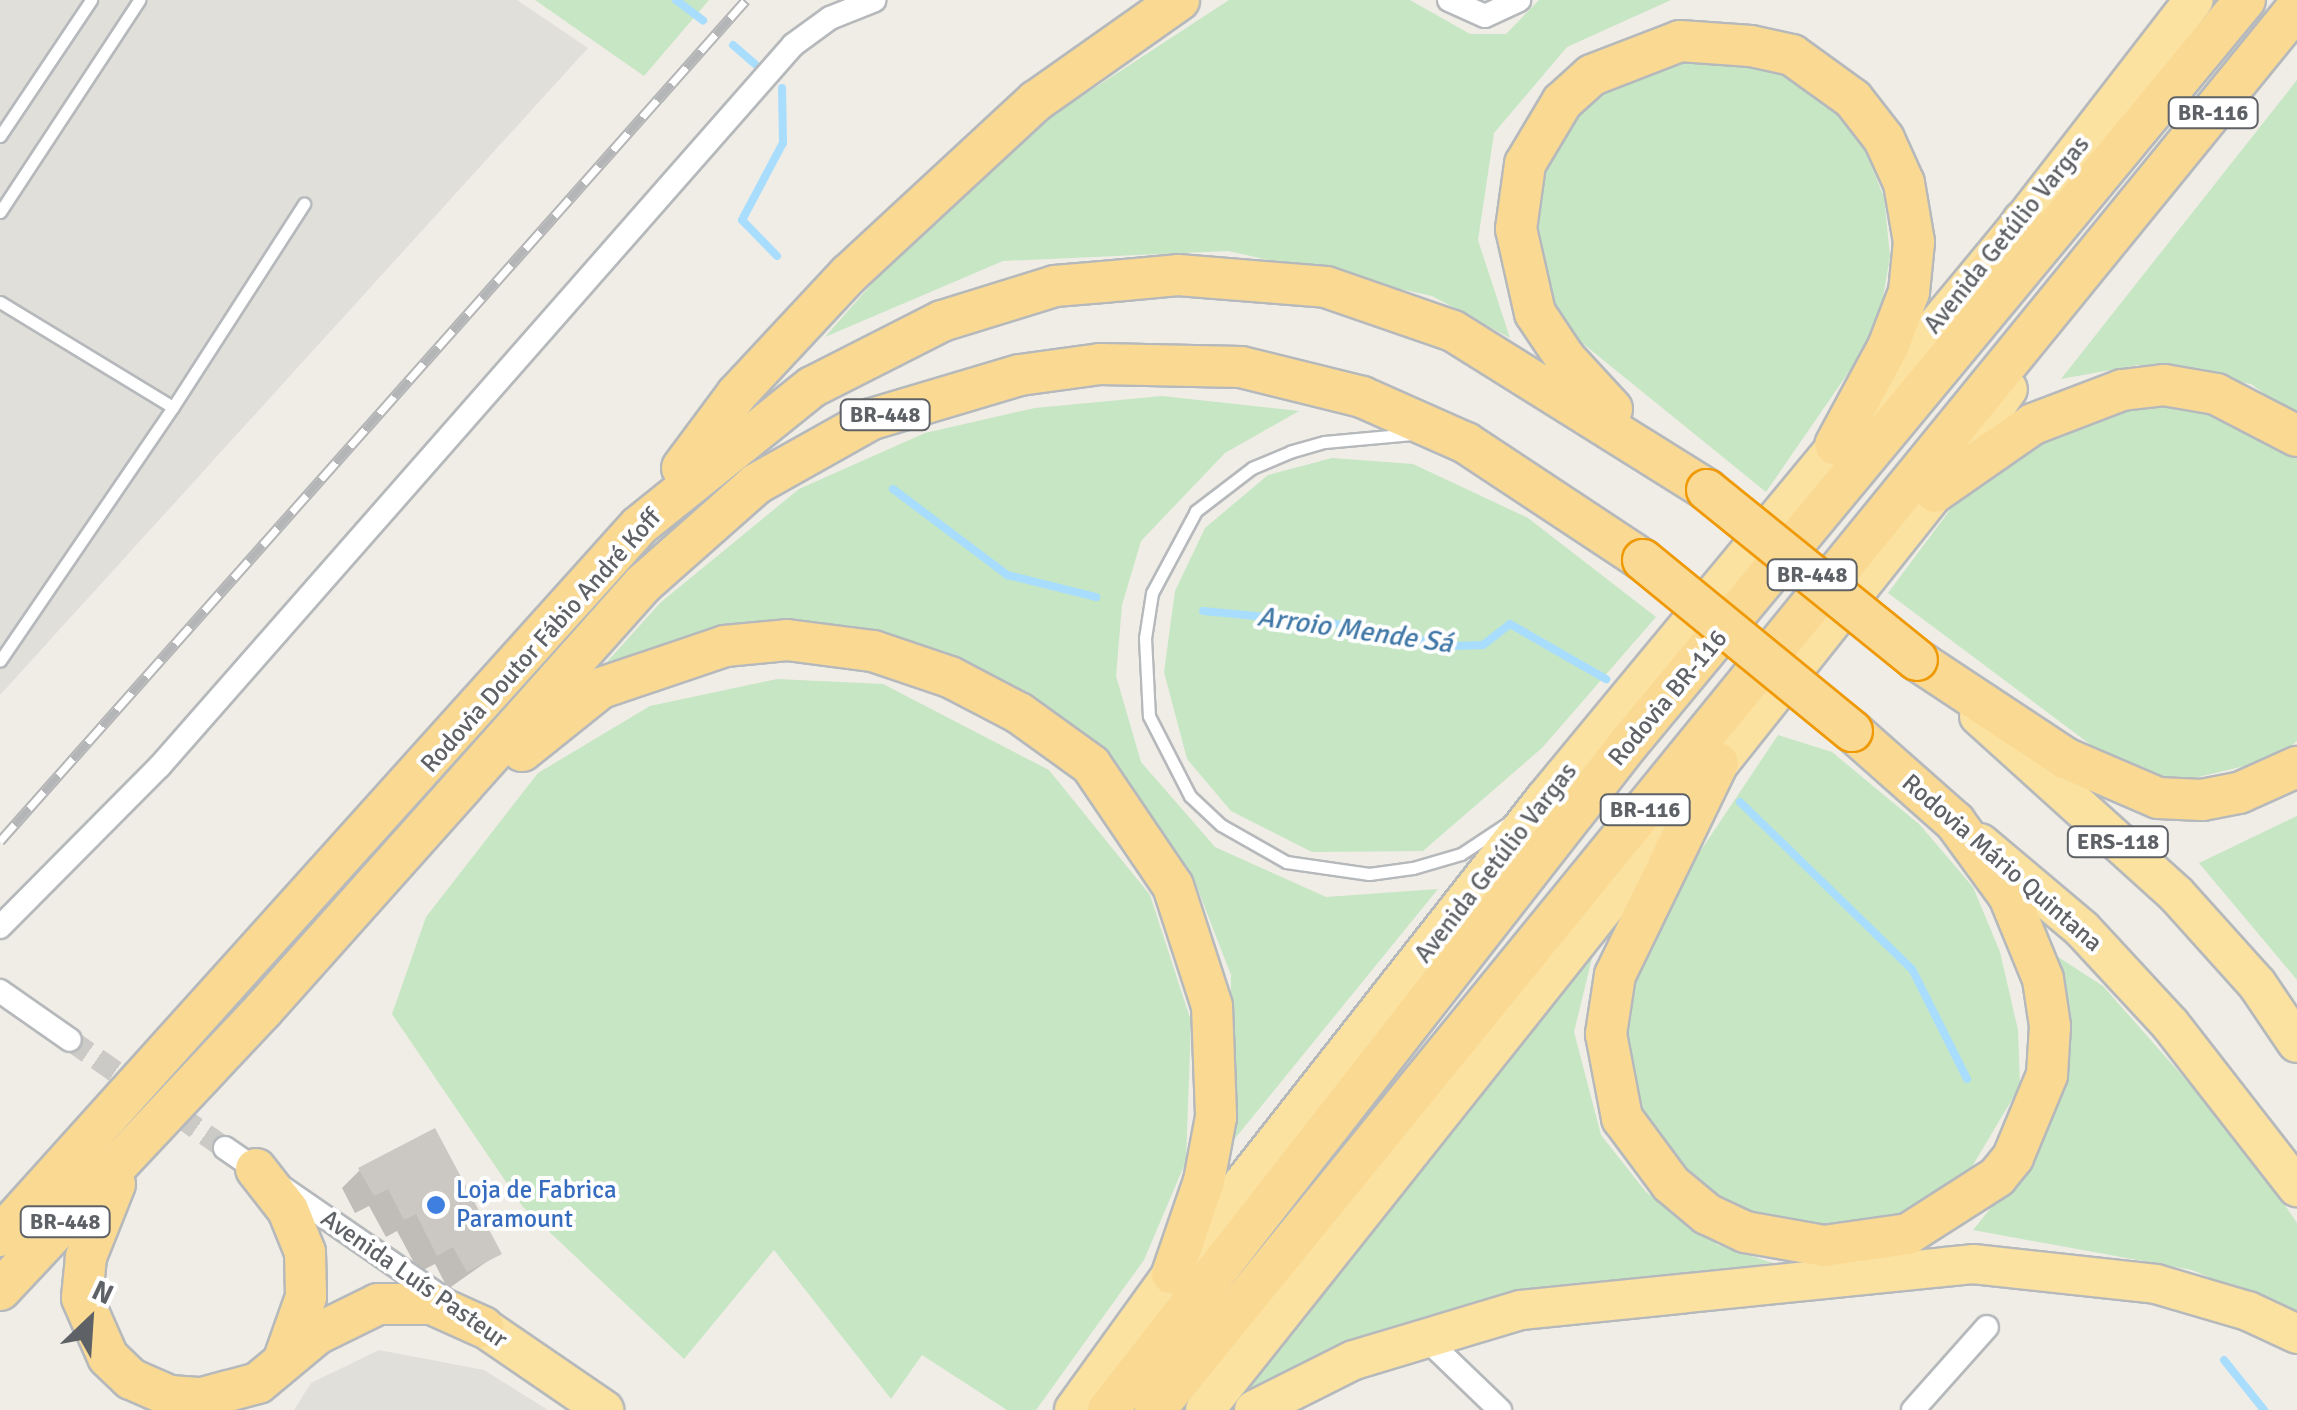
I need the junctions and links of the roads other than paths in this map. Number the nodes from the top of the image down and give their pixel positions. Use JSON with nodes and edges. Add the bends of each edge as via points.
{"nodes":[{"id":1,"x":91,"y":0,"type":"edge"},
{"id":2,"x":138,"y":0,"type":"edge"},
{"id":3,"x":875,"y":0,"type":"edge"},
{"id":4,"x":1178,"y":0,"type":"edge"},
{"id":5,"x":1449,"y":0,"type":"edge"},
{"id":6,"x":1520,"y":0,"type":"edge"},
{"id":7,"x":2194,"y":0,"type":"edge"},
{"id":8,"x":2246,"y":0,"type":"edge"},
{"id":9,"x":2297,"y":8,"type":"edge"},
{"id":10,"x":0,"y":136,"type":"edge"},
{"id":11,"x":304,"y":204,"type":"dead end"},
{"id":12,"x":0,"y":212,"type":"edge"},
{"id":13,"x":2128,"y":219,"type":"junction"},
{"id":14,"x":2023,"y":221,"type":"junction"},
{"id":15,"x":0,"y":302,"type":"edge"},
{"id":16,"x":173,"y":407,"type":"junction"},
{"id":17,"x":1442,"y":431,"type":"junction"},
{"id":18,"x":2297,"y":436,"type":"edge"},
{"id":19,"x":1834,"y":445,"type":"junction"},
{"id":20,"x":1878,"y":448,"type":"junction"},
{"id":21,"x":1660,"y":460,"type":"junction"},
{"id":22,"x":1935,"y":492,"type":"junction"},
{"id":23,"x":639,"y":526,"type":"junction"},
{"id":24,"x":1917,"y":660,"type":"junction"},
{"id":25,"x":0,"y":661,"type":"edge"},
{"id":26,"x":1852,"y":731,"type":"joint"},
{"id":27,"x":1718,"y":762,"type":"junction"},
{"id":28,"x":2297,"y":767,"type":"edge"},
{"id":29,"x":1544,"y":800,"type":"junction"},
{"id":30,"x":440,"y":811,"type":"junction"},
{"id":31,"x":1955,"y":822,"type":"junction"},
{"id":32,"x":0,"y":927,"type":"edge"},
{"id":33,"x":0,"y":991,"type":"edge"},
{"id":34,"x":70,"y":1040,"type":"tunnel mouth"},
{"id":35,"x":2297,"y":1043,"type":"edge"},
{"id":36,"x":130,"y":1154,"type":"junction"},
{"id":37,"x":240,"y":1158,"type":"joint"},
{"id":38,"x":2297,"y":1187,"type":"edge"},
{"id":39,"x":0,"y":1236,"type":"edge"},
{"id":40,"x":1172,"y":1274,"type":"junction"},
{"id":41,"x":0,"y":1290,"type":"edge"},
{"id":42,"x":483,"y":1327,"type":"junction"},
{"id":43,"x":1987,"y":1327,"type":"dead end"},
{"id":44,"x":2297,"y":1334,"type":"edge"},
{"id":45,"x":1422,"y":1336,"type":"junction"},
{"id":46,"x":284,"y":1360,"type":"junction"},
{"id":47,"x":604,"y":1410,"type":"edge"},
{"id":48,"x":1074,"y":1410,"type":"edge"},
{"id":49,"x":1108,"y":1410,"type":"edge"},
{"id":50,"x":1155,"y":1410,"type":"edge"},
{"id":51,"x":1205,"y":1410,"type":"edge"},
{"id":52,"x":1254,"y":1410,"type":"edge"},
{"id":53,"x":1500,"y":1410,"type":"edge"},
{"id":54,"x":1913,"y":1410,"type":"edge"}],
"edges":[{"from":1,"to":10,"type":"lane"},
{"from":2,"to":12,"type":"lane"},
{"from":3,"to":32,"type":"street","via":[[830,18],[793,45],[159,767]]},
{"from":4,"to":23,"type":"highway","number":"BR-448","via":[[1036,101],[849,274],[737,394]]},
{"from":5,"to":6,"type":"street","via":[[1485,16]]},
{"from":7,"to":14,"type":"highway","name":"Avenida Getúlio Vargas"},
{"from":8,"to":20,"type":"highway","name":"Rodovia BR-116","number":"BR-116"},
{"from":9,"to":13,"type":"highway","number":"BR-116"},
{"from":11,"to":16,"type":"lane"},
{"from":13,"to":22,"type":"highway"},
{"from":13,"to":50,"type":"highway","number":"BR-116"},
{"from":14,"to":19,"type":"highway","name":"Avenida Getúlio Vargas"},
{"from":14,"to":20,"type":"highway","number":"BR-116"},
{"from":15,"to":16,"type":"lane"},
{"from":16,"to":25,"type":"lane"},
{"from":17,"to":26,"type":"highway","name":"Rodovia Doutor Fábio André Koff","number":"BR-448","bridge":true,"via":[[1519,472],[1642,560]]},
{"from":17,"to":29,"type":"lane","via":[[1324,442],[1290,452],[1252,468],[1196,511],[1152,594],[1145,638],[1149,716],[1190,796],[1221,825],[1286,862],[1321,872],[1368,874],[1461,854]]},
{"from":17,"to":30,"type":"highway","name":"Rodovia Doutor Fábio André Koff","number":"BR-448","via":[[1308,380],[1171,362],[1020,374],[872,419],[756,484],[697,530]]},
{"from":18,"to":22,"type":"highway","via":[[2216,394],[2164,384],[2122,390],[2033,424]]},
{"from":19,"to":21,"type":"highway","via":[[1888,347],[1909,292],[1914,242],[1904,183],[1884,139],[1853,98],[1792,55],[1680,41],[1592,75],[1562,102],[1540,132],[1517,192],[1516,229],[1535,314],[1565,358]]},
{"from":19,"to":29,"type":"highway","name":"Avenida Getúlio Vargas"},
{"from":20,"to":49,"type":"highway","name":"Rodovia BR-116","number":"BR-116","via":[[1629,744]]},
{"from":21,"to":23,"type":"highway","name":"Rodovia Doutor Fábio André Koff","number":"BR-448","via":[[1524,370],[1390,305],[1326,287],[1178,275],[1055,286],[942,320],[812,387]]},
{"from":21,"to":24,"type":"highway","name":"Rodovia Doutor Fábio André Koff","number":"BR-448","bridge":true,"via":[[1707,490]]},
{"from":22,"to":27,"type":"highway"},
{"from":23,"to":39,"type":"highway","name":"Rodovia Doutor Fábio André Koff","number":"BR-448"},
{"from":24,"to":28,"type":"highway","via":[[2065,758],[2158,798],[2239,793]]},
{"from":24,"to":35,"type":"highway","number":"ERS-118","via":[[2176,894],[2257,984]]},
{"from":26,"to":31,"type":"highway","name":"Rodovia Mário Quintana"},
{"from":27,"to":31,"type":"highway","via":[[1635,922],[1616,974],[1606,1034],[1622,1118],[1642,1152],[1707,1214],[1745,1232],[1824,1246],[1908,1234],[1997,1177],[2034,1119],[2047,1076],[2050,1026],[2043,978],[2009,896]]},
{"from":27,"to":51,"type":"highway"},
{"from":29,"to":40,"type":"highway","name":"Avenida Getúlio Vargas"},
{"from":30,"to":36,"type":"highway","name":"Rodovia Doutor Fábio André Koff","number":"BR-448"},
{"from":30,"to":40,"type":"highway","via":[[474,799],[540,733],[600,688],[725,646],[787,640],[873,651],[950,677],[1019,712],[1090,765],[1134,822],[1173,886],[1204,975],[1218,1056],[1216,1116],[1204,1181]]},
{"from":31,"to":38,"type":"highway","name":"Rodovia Mário Quintana","via":[[2094,942],[2170,1024]]},
{"from":33,"to":34,"type":"street"},
{"from":36,"to":41,"type":"highway","name":"Rodovia Doutor Fábio André Koff","number":"BR-448"},
{"from":36,"to":46,"type":"highway","via":[[97,1222],[82,1298],[108,1357],[131,1379],[170,1396],[202,1398],[258,1383]]},
{"from":37,"to":42,"type":"street","name":"Avenida Luís Pasteur"},
{"from":37,"to":46,"type":"highway","via":[[288,1210],[305,1252],[306,1297]]},
{"from":40,"to":48,"type":"highway","name":"Avenida Getúlio Vargas"},
{"from":42,"to":46,"type":"highway","via":[[432,1304],[378,1304],[345,1316]]},
{"from":42,"to":47,"type":"highway","name":"Avenida Luís Pasteur"},
{"from":43,"to":54,"type":"street"},
{"from":44,"to":45,"type":"highway","via":[[2248,1311],[2156,1284],[1973,1264],[1521,1310]]},
{"from":45,"to":52,"type":"highway","via":[[1354,1360]]},
{"from":45,"to":53,"type":"street"}]}
